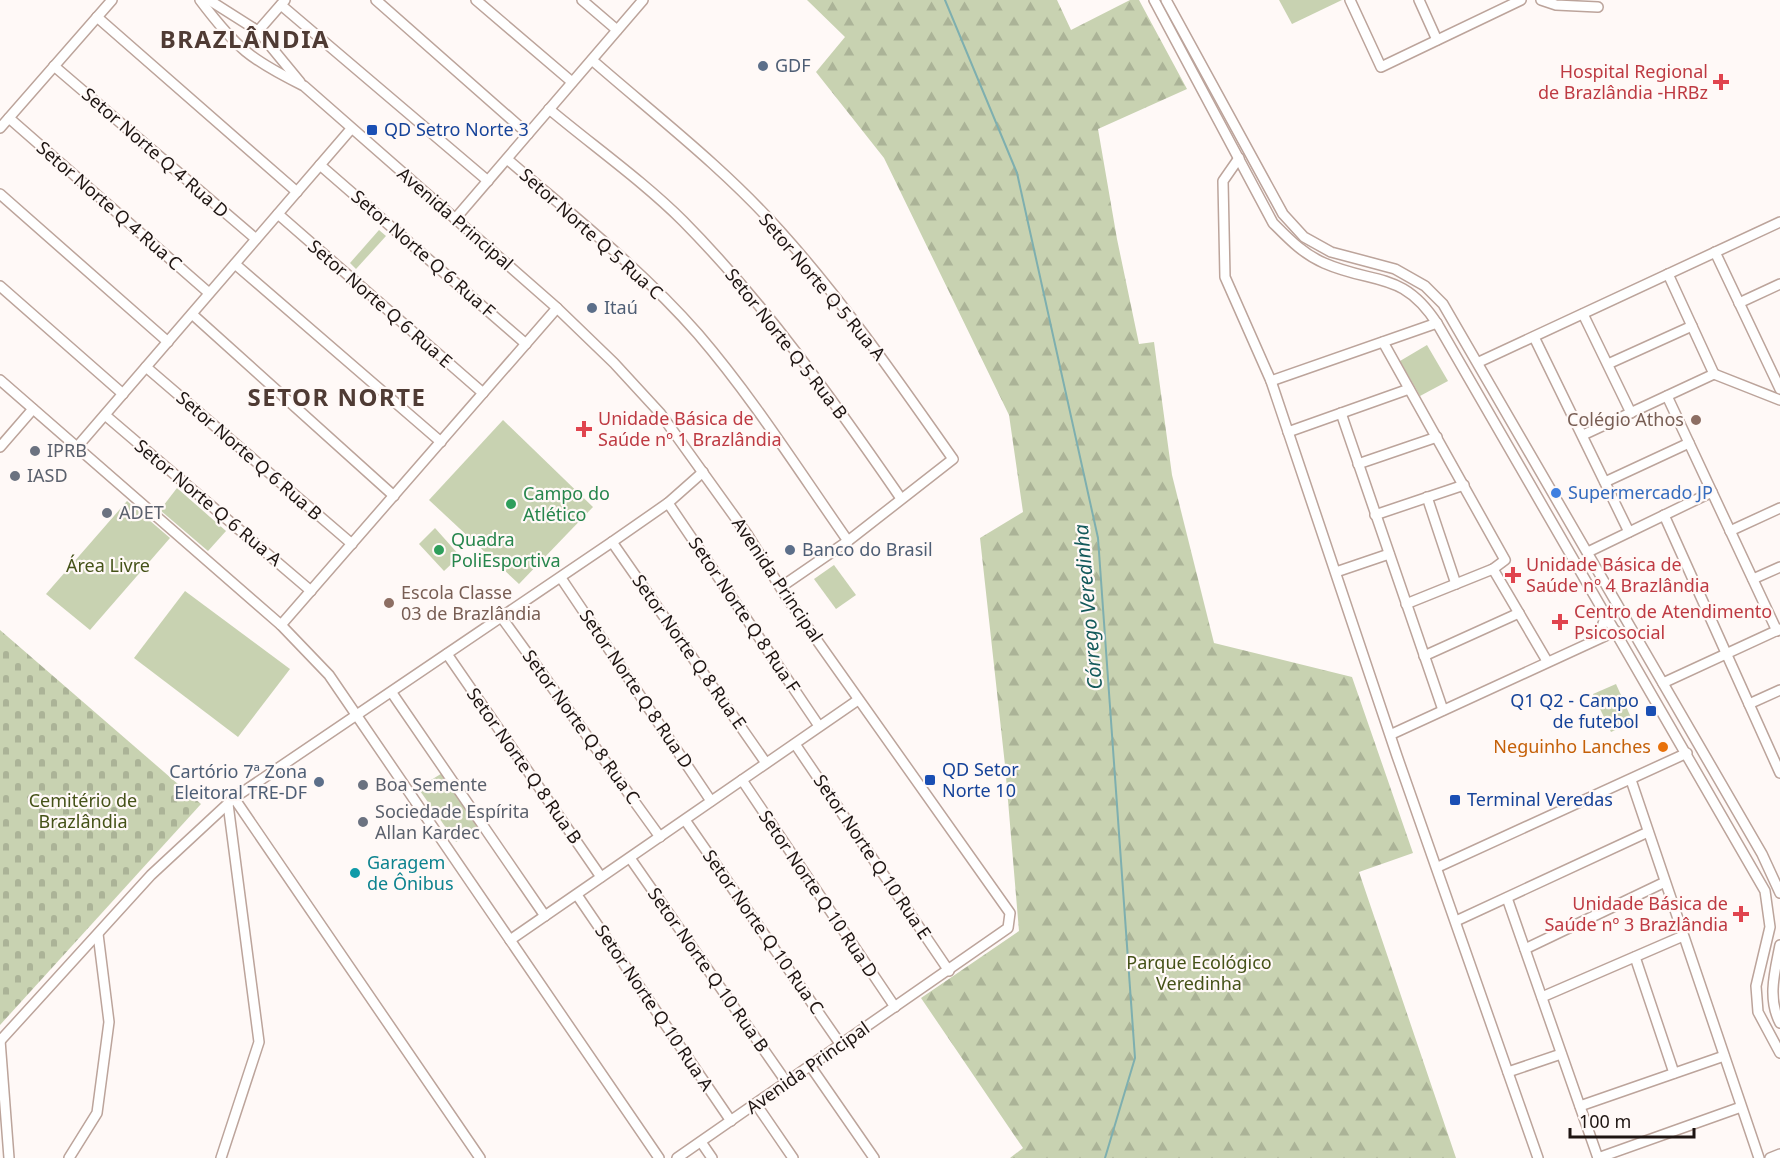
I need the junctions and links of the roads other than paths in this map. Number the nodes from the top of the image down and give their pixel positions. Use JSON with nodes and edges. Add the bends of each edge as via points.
{"nodes":[{"id":1,"x":112,"y":0,"type":"edge"},
{"id":2,"x":200,"y":0,"type":"edge"},
{"id":3,"x":209,"y":0,"type":"edge"},
{"id":4,"x":376,"y":0,"type":"edge"},
{"id":5,"x":476,"y":0,"type":"edge"},
{"id":6,"x":582,"y":0,"type":"edge"},
{"id":7,"x":643,"y":0,"type":"edge"},
{"id":8,"x":1154,"y":0,"type":"edge"},
{"id":9,"x":1167,"y":0,"type":"edge"},
{"id":10,"x":1350,"y":0,"type":"edge"},
{"id":11,"x":1419,"y":0,"type":"edge"},
{"id":12,"x":1521,"y":0,"type":"edge"},
{"id":13,"x":1542,"y":0,"type":"edge"},
{"id":14,"x":283,"y":2,"type":"edge"},
{"id":15,"x":1598,"y":7,"type":"dead end"},
{"id":16,"x":235,"y":15,"type":"junction"},
{"id":17,"x":97,"y":17,"type":"junction"},
{"id":18,"x":223,"y":30,"type":"junction"},
{"id":19,"x":617,"y":30,"type":"junction"},
{"id":20,"x":258,"y":31,"type":"junction"},
{"id":21,"x":1437,"y":40,"type":"junction"},
{"id":22,"x":272,"y":47,"type":"junction"},
{"id":23,"x":592,"y":60,"type":"junction"},
{"id":24,"x":260,"y":64,"type":"junction"},
{"id":25,"x":54,"y":66,"type":"junction"},
{"id":26,"x":572,"y":82,"type":"junction"},
{"id":27,"x":304,"y":86,"type":"junction"},
{"id":28,"x":549,"y":109,"type":"junction"},
{"id":29,"x":9,"y":118,"type":"junction"},
{"id":30,"x":0,"y":128,"type":"edge"},
{"id":31,"x":351,"y":129,"type":"junction"},
{"id":32,"x":528,"y":134,"type":"junction"},
{"id":33,"x":1239,"y":158,"type":"junction"},
{"id":34,"x":507,"y":159,"type":"junction"},
{"id":35,"x":320,"y":165,"type":"junction"},
{"id":36,"x":488,"y":181,"type":"junction"},
{"id":37,"x":297,"y":192,"type":"junction"},
{"id":38,"x":0,"y":195,"type":"edge"},
{"id":39,"x":278,"y":214,"type":"junction"},
{"id":40,"x":455,"y":219,"type":"junction"},
{"id":41,"x":1780,"y":222,"type":"edge"},
{"id":42,"x":256,"y":239,"type":"junction"},
{"id":43,"x":1716,"y":252,"type":"junction"},
{"id":44,"x":235,"y":264,"type":"junction"},
{"id":45,"x":1668,"y":274,"type":"junction"},
{"id":46,"x":1410,"y":277,"type":"junction"},
{"id":47,"x":1780,"y":284,"type":"edge"},
{"id":48,"x":0,"y":286,"type":"edge"},
{"id":49,"x":1403,"y":288,"type":"junction"},
{"id":50,"x":209,"y":294,"type":"junction"},
{"id":51,"x":1739,"y":303,"type":"junction"},
{"id":52,"x":557,"y":308,"type":"junction"},
{"id":53,"x":192,"y":314,"type":"junction"},
{"id":54,"x":1583,"y":314,"type":"junction"},
{"id":55,"x":1451,"y":317,"type":"junction"},
{"id":56,"x":1438,"y":324,"type":"junction"},
{"id":57,"x":1692,"y":326,"type":"junction"},
{"id":58,"x":1460,"y":331,"type":"junction"},
{"id":59,"x":1534,"y":337,"type":"junction"},
{"id":60,"x":1446,"y":338,"type":"junction"},
{"id":61,"x":168,"y":342,"type":"junction"},
{"id":62,"x":1383,"y":342,"type":"junction"},
{"id":63,"x":526,"y":344,"type":"junction"},
{"id":64,"x":1479,"y":363,"type":"junction"},
{"id":65,"x":1608,"y":364,"type":"junction"},
{"id":66,"x":146,"y":367,"type":"junction"},
{"id":67,"x":1714,"y":374,"type":"junction"},
{"id":68,"x":0,"y":380,"type":"edge"},
{"id":69,"x":1271,"y":381,"type":"junction"},
{"id":70,"x":1409,"y":389,"type":"junction"},
{"id":71,"x":1780,"y":389,"type":"edge"},
{"id":72,"x":483,"y":393,"type":"junction"},
{"id":73,"x":123,"y":394,"type":"junction"},
{"id":74,"x":1667,"y":396,"type":"junction"},
{"id":75,"x":1780,"y":399,"type":"edge"},
{"id":76,"x":33,"y":409,"type":"junction"},
{"id":77,"x":1341,"y":413,"type":"junction"},
{"id":78,"x":1631,"y":413,"type":"junction"},
{"id":79,"x":105,"y":415,"type":"junction"},
{"id":80,"x":1288,"y":432,"type":"junction"},
{"id":81,"x":1519,"y":432,"type":"junction"},
{"id":82,"x":1583,"y":435,"type":"junction"},
{"id":83,"x":1437,"y":437,"type":"junction"},
{"id":84,"x":1504,"y":439,"type":"junction"},
{"id":85,"x":441,"y":441,"type":"junction"},
{"id":86,"x":1689,"y":443,"type":"junction"},
{"id":87,"x":0,"y":447,"type":"edge"},
{"id":88,"x":77,"y":447,"type":"junction"},
{"id":89,"x":1530,"y":451,"type":"junction"},
{"id":90,"x":1516,"y":459,"type":"junction"},
{"id":91,"x":1358,"y":464,"type":"junction"},
{"id":92,"x":702,"y":472,"type":"junction"},
{"id":93,"x":1605,"y":482,"type":"junction"},
{"id":94,"x":1464,"y":485,"type":"junction"},
{"id":95,"x":1712,"y":492,"type":"junction"},
{"id":96,"x":394,"y":496,"type":"junction"},
{"id":97,"x":900,"y":497,"type":"junction"},
{"id":98,"x":1427,"y":497,"type":"junction"},
{"id":99,"x":668,"y":503,"type":"junction"},
{"id":100,"x":1780,"y":508,"type":"edge"},
{"id":101,"x":1376,"y":515,"type":"junction"},
{"id":102,"x":1664,"y":515,"type":"junction"},
{"id":103,"x":1730,"y":531,"type":"junction"},
{"id":104,"x":1629,"y":532,"type":"junction"},
{"id":105,"x":848,"y":541,"type":"junction"},
{"id":106,"x":1581,"y":541,"type":"junction"},
{"id":107,"x":612,"y":542,"type":"junction"},
{"id":108,"x":352,"y":544,"type":"junction"},
{"id":109,"x":1568,"y":548,"type":"junction"},
{"id":110,"x":1588,"y":552,"type":"junction"},
{"id":111,"x":1389,"y":554,"type":"junction"},
{"id":112,"x":1780,"y":567,"type":"edge"},
{"id":113,"x":1493,"y":569,"type":"junction"},
{"id":114,"x":1336,"y":572,"type":"junction"},
{"id":115,"x":561,"y":578,"type":"junction"},
{"id":116,"x":1753,"y":579,"type":"junction"},
{"id":117,"x":1456,"y":584,"type":"junction"},
{"id":118,"x":781,"y":587,"type":"junction"},
{"id":119,"x":311,"y":591,"type":"junction"},
{"id":120,"x":1406,"y":604,"type":"junction"},
{"id":121,"x":1519,"y":613,"type":"junction"},
{"id":122,"x":1606,"y":614,"type":"junction"},
{"id":123,"x":502,"y":618,"type":"junction"},
{"id":124,"x":281,"y":625,"type":"junction"},
{"id":125,"x":1778,"y":630,"type":"edge"},
{"id":126,"x":1616,"y":631,"type":"junction"},
{"id":127,"x":1592,"y":641,"type":"junction"},
{"id":128,"x":447,"y":654,"type":"junction"},
{"id":129,"x":1726,"y":654,"type":"junction"},
{"id":130,"x":1424,"y":656,"type":"junction"},
{"id":131,"x":1547,"y":662,"type":"junction"},
{"id":132,"x":1663,"y":683,"type":"junction"},
{"id":133,"x":1780,"y":690,"type":"edge"},
{"id":134,"x":392,"y":693,"type":"junction"},
{"id":135,"x":858,"y":700,"type":"junction"},
{"id":136,"x":1749,"y":704,"type":"junction"},
{"id":137,"x":1443,"y":710,"type":"junction"},
{"id":138,"x":357,"y":717,"type":"junction"},
{"id":139,"x":819,"y":726,"type":"junction"},
{"id":140,"x":1392,"y":734,"type":"junction"},
{"id":141,"x":795,"y":744,"type":"junction"},
{"id":142,"x":1780,"y":747,"type":"edge"},
{"id":143,"x":1770,"y":752,"type":"junction"},
{"id":144,"x":1687,"y":753,"type":"junction"},
{"id":145,"x":766,"y":763,"type":"junction"},
{"id":146,"x":1780,"y":773,"type":"edge"},
{"id":147,"x":742,"y":780,"type":"junction"},
{"id":148,"x":1631,"y":780,"type":"junction"},
{"id":149,"x":1719,"y":780,"type":"junction"},
{"id":150,"x":1707,"y":787,"type":"junction"},
{"id":151,"x":234,"y":798,"type":"junction"},
{"id":152,"x":1731,"y":800,"type":"junction"},
{"id":153,"x":711,"y":801,"type":"junction"},
{"id":154,"x":1717,"y":805,"type":"junction"},
{"id":155,"x":685,"y":820,"type":"junction"},
{"id":156,"x":1648,"y":832,"type":"junction"},
{"id":157,"x":660,"y":837,"type":"junction"},
{"id":158,"x":630,"y":858,"type":"junction"},
{"id":159,"x":1438,"y":867,"type":"junction"},
{"id":160,"x":601,"y":878,"type":"junction"},
{"id":161,"x":1665,"y":882,"type":"junction"},
{"id":162,"x":1780,"y":893,"type":"edge"},
{"id":163,"x":577,"y":895,"type":"junction"},
{"id":164,"x":1507,"y":897,"type":"junction"},
{"id":165,"x":545,"y":916,"type":"junction"},
{"id":166,"x":1456,"y":921,"type":"junction"},
{"id":167,"x":98,"y":934,"type":"junction"},
{"id":168,"x":1683,"y":936,"type":"junction"},
{"id":169,"x":510,"y":940,"type":"junction"},
{"id":170,"x":1780,"y":945,"type":"edge"},
{"id":171,"x":1525,"y":949,"type":"junction"},
{"id":172,"x":1635,"y":957,"type":"junction"},
{"id":173,"x":949,"y":970,"type":"junction"},
{"id":174,"x":1542,"y":997,"type":"junction"},
{"id":175,"x":896,"y":1007,"type":"junction"},
{"id":176,"x":1780,"y":1023,"type":"edge"},
{"id":177,"x":0,"y":1040,"type":"edge"},
{"id":178,"x":841,"y":1045,"type":"junction"},
{"id":179,"x":1780,"y":1053,"type":"edge"},
{"id":180,"x":1561,"y":1054,"type":"junction"},
{"id":181,"x":1724,"y":1056,"type":"junction"},
{"id":182,"x":811,"y":1067,"type":"junction"},
{"id":183,"x":1508,"y":1072,"type":"junction"},
{"id":184,"x":1674,"y":1073,"type":"junction"},
{"id":185,"x":787,"y":1083,"type":"junction"},
{"id":186,"x":756,"y":1104,"type":"junction"},
{"id":187,"x":1580,"y":1106,"type":"junction"},
{"id":188,"x":1742,"y":1107,"type":"junction"},
{"id":189,"x":731,"y":1121,"type":"junction"},
{"id":190,"x":701,"y":1142,"type":"junction"},
{"id":191,"x":1780,"y":1154,"type":"edge"},
{"id":192,"x":9,"y":1158,"type":"edge"},
{"id":193,"x":69,"y":1158,"type":"edge"},
{"id":194,"x":221,"y":1158,"type":"edge"},
{"id":195,"x":480,"y":1158,"type":"edge"},
{"id":196,"x":659,"y":1158,"type":"edge"},
{"id":197,"x":677,"y":1158,"type":"edge"},
{"id":198,"x":712,"y":1158,"type":"edge"},
{"id":199,"x":794,"y":1158,"type":"edge"},
{"id":200,"x":874,"y":1158,"type":"edge"},
{"id":201,"x":1538,"y":1158,"type":"edge"},
{"id":202,"x":1598,"y":1158,"type":"edge"},
{"id":203,"x":1759,"y":1158,"type":"edge"},
{"id":204,"x":1770,"y":1158,"type":"edge"}],
"edges":[{"from":1,"to":17,"type":"street"},
{"from":2,"to":18,"type":"street","name":"Avenida Principal"},
{"from":3,"to":16,"type":"street"},
{"from":4,"to":32,"type":"street"},
{"from":5,"to":26,"type":"street"},
{"from":6,"to":19,"type":"street"},
{"from":7,"to":19,"type":"street"},
{"from":8,"to":33,"type":"street"},
{"from":9,"to":46,"type":"street","via":[[1283,214],[1304,237],[1331,252],[1395,269]]},
{"from":10,"to":21,"type":"street","via":[[1381,67]]},
{"from":11,"to":21,"type":"street"},
{"from":12,"to":21,"type":"street"},
{"from":13,"to":15,"type":"street","via":[[1556,5]]},
{"from":14,"to":20,"type":"street"},
{"from":14,"to":36,"type":"street"},
{"from":16,"to":18,"type":"street","via":[[225,20]]},
{"from":16,"to":20,"type":"street"},
{"from":17,"to":25,"type":"street"},
{"from":17,"to":37,"type":"street"},
{"from":18,"to":24,"type":"street","name":"Avenida Principal","via":[[240,50]]},
{"from":19,"to":23,"type":"street"},
{"from":20,"to":22,"type":"street"},
{"from":22,"to":24,"type":"street","via":[[271,59]]},
{"from":22,"to":27,"type":"street"},
{"from":23,"to":26,"type":"street"},
{"from":23,"to":97,"type":"street","name":"Setor Norte Q 5 Rua A","via":[[709,161],[780,230],[886,364],[953,459]]},
{"from":24,"to":27,"type":"street","name":"Avenida Principal"},
{"from":25,"to":29,"type":"street"},
{"from":25,"to":42,"type":"street","name":"Setor Norte Q 4 Rua D"},
{"from":26,"to":28,"type":"street"},
{"from":27,"to":31,"type":"street","name":"Avenida Principal"},
{"from":28,"to":32,"type":"street"},
{"from":28,"to":97,"type":"street","name":"Setor Norte Q 5 Rua B","via":[[681,219],[755,298],[823,386]]},
{"from":29,"to":30,"type":"street"},
{"from":29,"to":50,"type":"street","name":"Setor Norte Q 4 Rua C"},
{"from":31,"to":35,"type":"street"},
{"from":31,"to":40,"type":"street","name":"Avenida Principal"},
{"from":32,"to":34,"type":"street"},
{"from":33,"to":49,"type":"street","via":[[1273,223],[1296,248],[1324,263]]},
{"from":33,"to":69,"type":"street","via":[[1223,181],[1225,277]]},
{"from":34,"to":36,"type":"street"},
{"from":34,"to":105,"type":"street","name":"Setor Norte Q 5 Rua C","via":[[633,267],[698,334],[754,406]]},
{"from":35,"to":37,"type":"street"},
{"from":35,"to":63,"type":"street","name":"Setor Norte Q 6 Rua F"},
{"from":36,"to":40,"type":"street"},
{"from":37,"to":39,"type":"street"},
{"from":38,"to":61,"type":"street"},
{"from":39,"to":42,"type":"street"},
{"from":39,"to":72,"type":"street","name":"Setor Norte Q 6 Rua E"},
{"from":40,"to":52,"type":"street","name":"Avenida Principal"},
{"from":41,"to":43,"type":"street"},
{"from":42,"to":44,"type":"street"},
{"from":43,"to":45,"type":"street"},
{"from":43,"to":51,"type":"street"},
{"from":44,"to":50,"type":"street"},
{"from":44,"to":85,"type":"street"},
{"from":45,"to":54,"type":"street"},
{"from":45,"to":57,"type":"street"},
{"from":46,"to":49,"type":"street"},
{"from":46,"to":55,"type":"street","via":[[1425,285]]},
{"from":47,"to":51,"type":"street"},
{"from":48,"to":73,"type":"street"},
{"from":49,"to":56,"type":"street","via":[[1414,294]]},
{"from":50,"to":53,"type":"street"},
{"from":51,"to":71,"type":"street"},
{"from":52,"to":63,"type":"street"},
{"from":52,"to":92,"type":"street","name":"Avenida Principal","via":[[660,413]]},
{"from":53,"to":61,"type":"street"},
{"from":53,"to":96,"type":"street"},
{"from":54,"to":59,"type":"street"},
{"from":54,"to":65,"type":"street"},
{"from":55,"to":56,"type":"street","via":[[1446,325]]},
{"from":55,"to":58,"type":"street"},
{"from":56,"to":60,"type":"street"},
{"from":56,"to":62,"type":"street"},
{"from":57,"to":65,"type":"street"},
{"from":57,"to":67,"type":"street"},
{"from":58,"to":60,"type":"street","via":[[1450,329]]},
{"from":58,"to":64,"type":"street"},
{"from":59,"to":64,"type":"street"},
{"from":59,"to":82,"type":"street"},
{"from":60,"to":84,"type":"street"},
{"from":61,"to":66,"type":"street"},
{"from":62,"to":69,"type":"street"},
{"from":62,"to":70,"type":"street"},
{"from":63,"to":72,"type":"street"},
{"from":64,"to":81,"type":"street"},
{"from":65,"to":78,"type":"street"},
{"from":66,"to":73,"type":"street"},
{"from":66,"to":108,"type":"street","name":"Setor Norte Q 6 Rua B"},
{"from":67,"to":74,"type":"street"},
{"from":67,"to":75,"type":"street"},
{"from":68,"to":76,"type":"street"},
{"from":69,"to":80,"type":"street"},
{"from":70,"to":77,"type":"street"},
{"from":70,"to":83,"type":"street"},
{"from":72,"to":85,"type":"street"},
{"from":73,"to":79,"type":"street"},
{"from":74,"to":78,"type":"street"},
{"from":74,"to":86,"type":"street"},
{"from":76,"to":87,"type":"street"},
{"from":76,"to":88,"type":"street"},
{"from":77,"to":80,"type":"street"},
{"from":77,"to":91,"type":"street"},
{"from":78,"to":82,"type":"street"},
{"from":79,"to":88,"type":"street"},
{"from":79,"to":119,"type":"street","name":"Setor Norte Q 6 Rua A"},
{"from":80,"to":114,"type":"street"},
{"from":81,"to":84,"type":"street","via":[[1511,441]]},
{"from":81,"to":89,"type":"street"},
{"from":82,"to":93,"type":"street"},
{"from":83,"to":91,"type":"street"},
{"from":83,"to":94,"type":"street"},
{"from":84,"to":90,"type":"street"},
{"from":85,"to":96,"type":"street"},
{"from":86,"to":93,"type":"street"},
{"from":86,"to":95,"type":"street"},
{"from":88,"to":124,"type":"street"},
{"from":89,"to":90,"type":"street","via":[[1523,450]]},
{"from":89,"to":106,"type":"street"},
{"from":90,"to":109,"type":"street"},
{"from":91,"to":101,"type":"street"},
{"from":92,"to":99,"type":"street"},
{"from":92,"to":118,"type":"street","name":"Avenida Principal"},
{"from":93,"to":104,"type":"street"},
{"from":94,"to":98,"type":"street"},
{"from":94,"to":113,"type":"street","via":[[1506,560]]},
{"from":95,"to":102,"type":"street"},
{"from":95,"to":103,"type":"street"},
{"from":96,"to":108,"type":"street"},
{"from":97,"to":105,"type":"street"},
{"from":98,"to":101,"type":"street"},
{"from":98,"to":117,"type":"street"},
{"from":99,"to":107,"type":"street"},
{"from":99,"to":139,"type":"street","name":"Setor Norte Q 8 Rua F"},
{"from":100,"to":103,"type":"street"},
{"from":101,"to":111,"type":"street"},
{"from":102,"to":104,"type":"street"},
{"from":102,"to":129,"type":"street"},
{"from":103,"to":116,"type":"street"},
{"from":104,"to":110,"type":"street"},
{"from":105,"to":118,"type":"street"},
{"from":106,"to":109,"type":"street"},
{"from":106,"to":110,"type":"street"},
{"from":107,"to":115,"type":"street"},
{"from":107,"to":145,"type":"street","name":"Setor Norte Q 8 Rua E"},
{"from":108,"to":119,"type":"street"},
{"from":109,"to":122,"type":"street"},
{"from":110,"to":132,"type":"street"},
{"from":111,"to":114,"type":"street"},
{"from":111,"to":120,"type":"street"},
{"from":112,"to":116,"type":"street"},
{"from":113,"to":117,"type":"street"},
{"from":113,"to":121,"type":"street"},
{"from":114,"to":140,"type":"street"},
{"from":115,"to":123,"type":"street"},
{"from":115,"to":153,"type":"street","name":"Setor Norte Q 8 Rua D"},
{"from":116,"to":125,"type":"street"},
{"from":117,"to":120,"type":"street"},
{"from":118,"to":135,"type":"street","name":"Avenida Principal"},
{"from":119,"to":124,"type":"street"},
{"from":120,"to":130,"type":"street"},
{"from":121,"to":130,"type":"street"},
{"from":121,"to":131,"type":"street"},
{"from":122,"to":126,"type":"street"},
{"from":122,"to":127,"type":"street"},
{"from":123,"to":128,"type":"street"},
{"from":123,"to":157,"type":"street","name":"Setor Norte Q 8 Rua C"},
{"from":124,"to":138,"type":"street","via":[[329,675]]},
{"from":125,"to":129,"type":"street"},
{"from":126,"to":127,"type":"street"},
{"from":126,"to":144,"type":"street"},
{"from":127,"to":131,"type":"street"},
{"from":128,"to":134,"type":"street"},
{"from":128,"to":160,"type":"street","name":"Setor Norte Q 8 Rua B"},
{"from":129,"to":132,"type":"street"},
{"from":129,"to":136,"type":"street"},
{"from":130,"to":137,"type":"street"},
{"from":131,"to":137,"type":"street"},
{"from":132,"to":149,"type":"street"},
{"from":133,"to":136,"type":"street"},
{"from":134,"to":138,"type":"street"},
{"from":134,"to":165,"type":"street"},
{"from":135,"to":139,"type":"street"},
{"from":135,"to":173,"type":"street","name":"Avenida Principal","via":[[1011,917],[1008,928]]},
{"from":136,"to":143,"type":"street"},
{"from":137,"to":140,"type":"street"},
{"from":138,"to":151,"type":"street"},
{"from":138,"to":169,"type":"street"},
{"from":139,"to":141,"type":"street"},
{"from":140,"to":159,"type":"street"},
{"from":141,"to":145,"type":"street"},
{"from":141,"to":173,"type":"street","name":"Setor Norte Q 10 Rua E"},
{"from":142,"to":143,"type":"street"},
{"from":143,"to":146,"type":"street"},
{"from":144,"to":148,"type":"street"},
{"from":144,"to":150,"type":"street"},
{"from":145,"to":147,"type":"street"},
{"from":147,"to":153,"type":"street"},
{"from":147,"to":175,"type":"street","name":"Setor Norte Q 10 Rua D"},
{"from":148,"to":156,"type":"street"},
{"from":148,"to":159,"type":"street"},
{"from":149,"to":150,"type":"street","via":[[1714,788]]},
{"from":149,"to":152,"type":"street"},
{"from":150,"to":154,"type":"street"},
{"from":151,"to":167,"type":"street","via":[[151,875]]},
{"from":151,"to":194,"type":"street","via":[[226,806],[259,1042]]},
{"from":151,"to":195,"type":"street"},
{"from":152,"to":154,"type":"street","via":[[1724,796]]},
{"from":152,"to":162,"type":"street"},
{"from":153,"to":155,"type":"street"},
{"from":154,"to":179,"type":"street","via":[[1765,891],[1770,927],[1756,986],[1758,1012]]},
{"from":155,"to":157,"type":"street"},
{"from":155,"to":178,"type":"street","name":"Setor Norte Q 10 Rua C"},
{"from":156,"to":161,"type":"street"},
{"from":156,"to":164,"type":"street"},
{"from":157,"to":158,"type":"street"},
{"from":158,"to":160,"type":"street"},
{"from":158,"to":185,"type":"street","name":"Setor Norte Q 10 Rua B"},
{"from":159,"to":166,"type":"street"},
{"from":160,"to":163,"type":"street"},
{"from":161,"to":168,"type":"street"},
{"from":161,"to":171,"type":"street"},
{"from":163,"to":165,"type":"street"},
{"from":163,"to":189,"type":"street","name":"Setor Norte Q 10 Rua A"},
{"from":164,"to":166,"type":"street"},
{"from":164,"to":171,"type":"street"},
{"from":165,"to":169,"type":"street"},
{"from":166,"to":183,"type":"street"},
{"from":167,"to":177,"type":"street"},
{"from":167,"to":193,"type":"street","via":[[110,1022],[97,1113]]},
{"from":168,"to":172,"type":"street"},
{"from":168,"to":181,"type":"street"},
{"from":169,"to":196,"type":"street"},
{"from":170,"to":176,"type":"street","via":[[1772,987]]},
{"from":171,"to":174,"type":"street"},
{"from":172,"to":174,"type":"street"},
{"from":172,"to":184,"type":"street"},
{"from":173,"to":175,"type":"street","name":"Avenida Principal"},
{"from":174,"to":180,"type":"street"},
{"from":175,"to":178,"type":"street","name":"Avenida Principal"},
{"from":177,"to":192,"type":"street"},
{"from":178,"to":182,"type":"street","name":"Avenida Principal"},
{"from":180,"to":183,"type":"street"},
{"from":180,"to":187,"type":"street"},
{"from":181,"to":184,"type":"street"},
{"from":181,"to":188,"type":"street"},
{"from":182,"to":185,"type":"street","name":"Avenida Principal"},
{"from":182,"to":200,"type":"street"},
{"from":183,"to":201,"type":"street"},
{"from":184,"to":187,"type":"street"},
{"from":185,"to":186,"type":"street","name":"Avenida Principal"},
{"from":186,"to":189,"type":"street","name":"Avenida Principal"},
{"from":186,"to":199,"type":"street"},
{"from":187,"to":202,"type":"street"},
{"from":188,"to":202,"type":"street"},
{"from":188,"to":203,"type":"street"},
{"from":189,"to":190,"type":"street","name":"Avenida Principal"},
{"from":190,"to":197,"type":"street","name":"Avenida Principal"},
{"from":190,"to":198,"type":"street"},
{"from":191,"to":204,"type":"street"}]}
